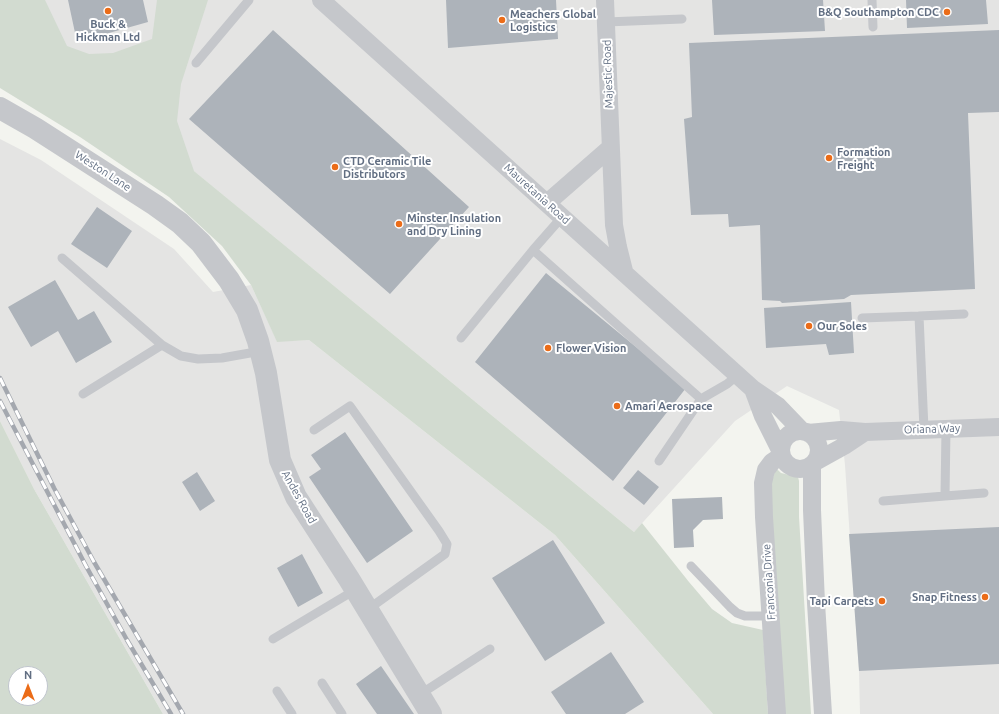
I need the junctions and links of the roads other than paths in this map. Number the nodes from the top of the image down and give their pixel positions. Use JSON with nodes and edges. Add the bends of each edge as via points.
{"nodes":[{"id":1,"x":249,"y":0,"type":"edge"},
{"id":2,"x":322,"y":0,"type":"edge"},
{"id":3,"x":605,"y":0,"type":"edge"},
{"id":4,"x":872,"y":0,"type":"edge"},
{"id":5,"x":682,"y":19,"type":"dead end"},
{"id":6,"x":606,"y":22,"type":"junction"},
{"id":7,"x":873,"y":27,"type":"dead end"},
{"id":8,"x":196,"y":63,"type":"dead end"},
{"id":9,"x":0,"y":108,"type":"edge"},
{"id":10,"x":610,"y":148,"type":"junction"},
{"id":11,"x":547,"y":204,"type":"junction"},
{"id":12,"x":562,"y":217,"type":"junction"},
{"id":13,"x":201,"y":243,"type":"joint"},
{"id":14,"x":533,"y":250,"type":"junction"},
{"id":15,"x":62,"y":258,"type":"dead end"},
{"id":16,"x":624,"y":271,"type":"junction"},
{"id":17,"x":964,"y":314,"type":"dead end"},
{"id":18,"x":919,"y":316,"type":"junction"},
{"id":19,"x":862,"y":318,"type":"dead end"},
{"id":20,"x":461,"y":338,"type":"dead end"},
{"id":21,"x":162,"y":345,"type":"junction"},
{"id":22,"x":261,"y":350,"type":"junction"},
{"id":23,"x":739,"y":374,"type":"junction"},
{"id":24,"x":753,"y":389,"type":"junction"},
{"id":25,"x":83,"y":394,"type":"dead end"},
{"id":26,"x":701,"y":399,"type":"junction"},
{"id":27,"x":999,"y":427,"type":"edge"},
{"id":28,"x":946,"y":429,"type":"junction"},
{"id":29,"x":314,"y":430,"type":"dead end"},
{"id":30,"x":924,"y":430,"type":"junction"},
{"id":31,"x":805,"y":432,"type":"junction"},
{"id":32,"x":865,"y":432,"type":"junction"},
{"id":33,"x":781,"y":453,"type":"junction"},
{"id":34,"x":659,"y":461,"type":"dead end"},
{"id":35,"x":815,"y":463,"type":"junction"},
{"id":36,"x":984,"y":493,"type":"dead end"},
{"id":37,"x":945,"y":496,"type":"junction"},
{"id":38,"x":883,"y":501,"type":"dead end"},
{"id":39,"x":691,"y":566,"type":"dead end"},
{"id":40,"x":355,"y":590,"type":"junction"},
{"id":41,"x":367,"y":610,"type":"junction"},
{"id":42,"x":771,"y":616,"type":"junction"},
{"id":43,"x":273,"y":639,"type":"dead end"},
{"id":44,"x":490,"y":649,"type":"dead end"},
{"id":45,"x":322,"y":683,"type":"dead end"},
{"id":46,"x":277,"y":691,"type":"dead end"},
{"id":47,"x":419,"y":695,"type":"junction"},
{"id":48,"x":292,"y":714,"type":"edge"},
{"id":49,"x":342,"y":714,"type":"edge"},
{"id":50,"x":431,"y":714,"type":"edge"},
{"id":51,"x":777,"y":714,"type":"edge"},
{"id":52,"x":824,"y":714,"type":"edge"}],
"edges":[{"from":1,"to":8,"type":"lane"},
{"from":2,"to":11,"type":"street","name":"Mauretania Road"},
{"from":3,"to":6,"type":"street","name":"Majestic Road"},
{"from":4,"to":7,"type":"lane"},
{"from":5,"to":6,"type":"lane"},
{"from":6,"to":10,"type":"street","name":"Majestic Road"},
{"from":9,"to":13,"type":"street","name":"Weston Lane","via":[[155,205]]},
{"from":10,"to":11,"type":"street"},
{"from":10,"to":16,"type":"street","name":"Majestic Road","via":[[614,225]]},
{"from":11,"to":12,"type":"street","name":"Mauretania Road"},
{"from":12,"to":14,"type":"lane"},
{"from":12,"to":16,"type":"street","name":"Mauretania Road"},
{"from":13,"to":22,"type":"street","name":"Andes Road","via":[[229,280],[247,310]]},
{"from":14,"to":20,"type":"lane"},
{"from":14,"to":26,"type":"lane"},
{"from":15,"to":21,"type":"lane"},
{"from":16,"to":23,"type":"street","name":"Mauretania Road"},
{"from":17,"to":18,"type":"lane"},
{"from":18,"to":19,"type":"lane"},
{"from":18,"to":30,"type":"lane"},
{"from":21,"to":22,"type":"lane","via":[[181,356],[198,359],[222,358]]},
{"from":21,"to":25,"type":"lane"},
{"from":22,"to":40,"type":"street","name":"Andes Road","via":[[280,460],[296,497]]},
{"from":23,"to":24,"type":"street","name":"Mauretania Road"},
{"from":23,"to":26,"type":"lane","via":[[728,384]]},
{"from":24,"to":31,"type":"street","name":"Mauretania Road","via":[[778,406]]},
{"from":24,"to":33,"type":"street","name":"Mauretania Road"},
{"from":26,"to":34,"type":"lane"},
{"from":27,"to":28,"type":"street","name":"Oriana Way"},
{"from":28,"to":30,"type":"street","name":"Oriana Way"},
{"from":28,"to":37,"type":"lane"},
{"from":29,"to":41,"type":"lane","via":[[350,406],[447,544],[445,554]]},
{"from":30,"to":32,"type":"street","name":"Oriana Way"},
{"from":31,"to":32,"type":"street","name":"Oriana Way"},
{"from":31,"to":33,"type":"street","via":[[796,431],[785,438]]},
{"from":31,"to":35,"type":"street","via":[[817,442],[819,448]]},
{"from":32,"to":35,"type":"street"},
{"from":33,"to":35,"type":"street","via":[[784,462],[794,469],[807,469]]},
{"from":33,"to":42,"type":"street","name":"Franconia Drive","via":[[766,470],[763,483]]},
{"from":35,"to":52,"type":"street","via":[[812,510]]},
{"from":36,"to":37,"type":"lane"},
{"from":37,"to":38,"type":"lane"},
{"from":39,"to":42,"type":"lane","via":[[737,613],[745,616]]},
{"from":40,"to":41,"type":"street","name":"Andes Road"},
{"from":40,"to":43,"type":"lane"},
{"from":41,"to":47,"type":"street","name":"Andes Road"},
{"from":42,"to":51,"type":"street","name":"Franconia Drive"},
{"from":44,"to":47,"type":"lane"},
{"from":45,"to":49,"type":"lane"},
{"from":46,"to":48,"type":"lane"},
{"from":47,"to":50,"type":"street","name":"Andes Road"}]}
